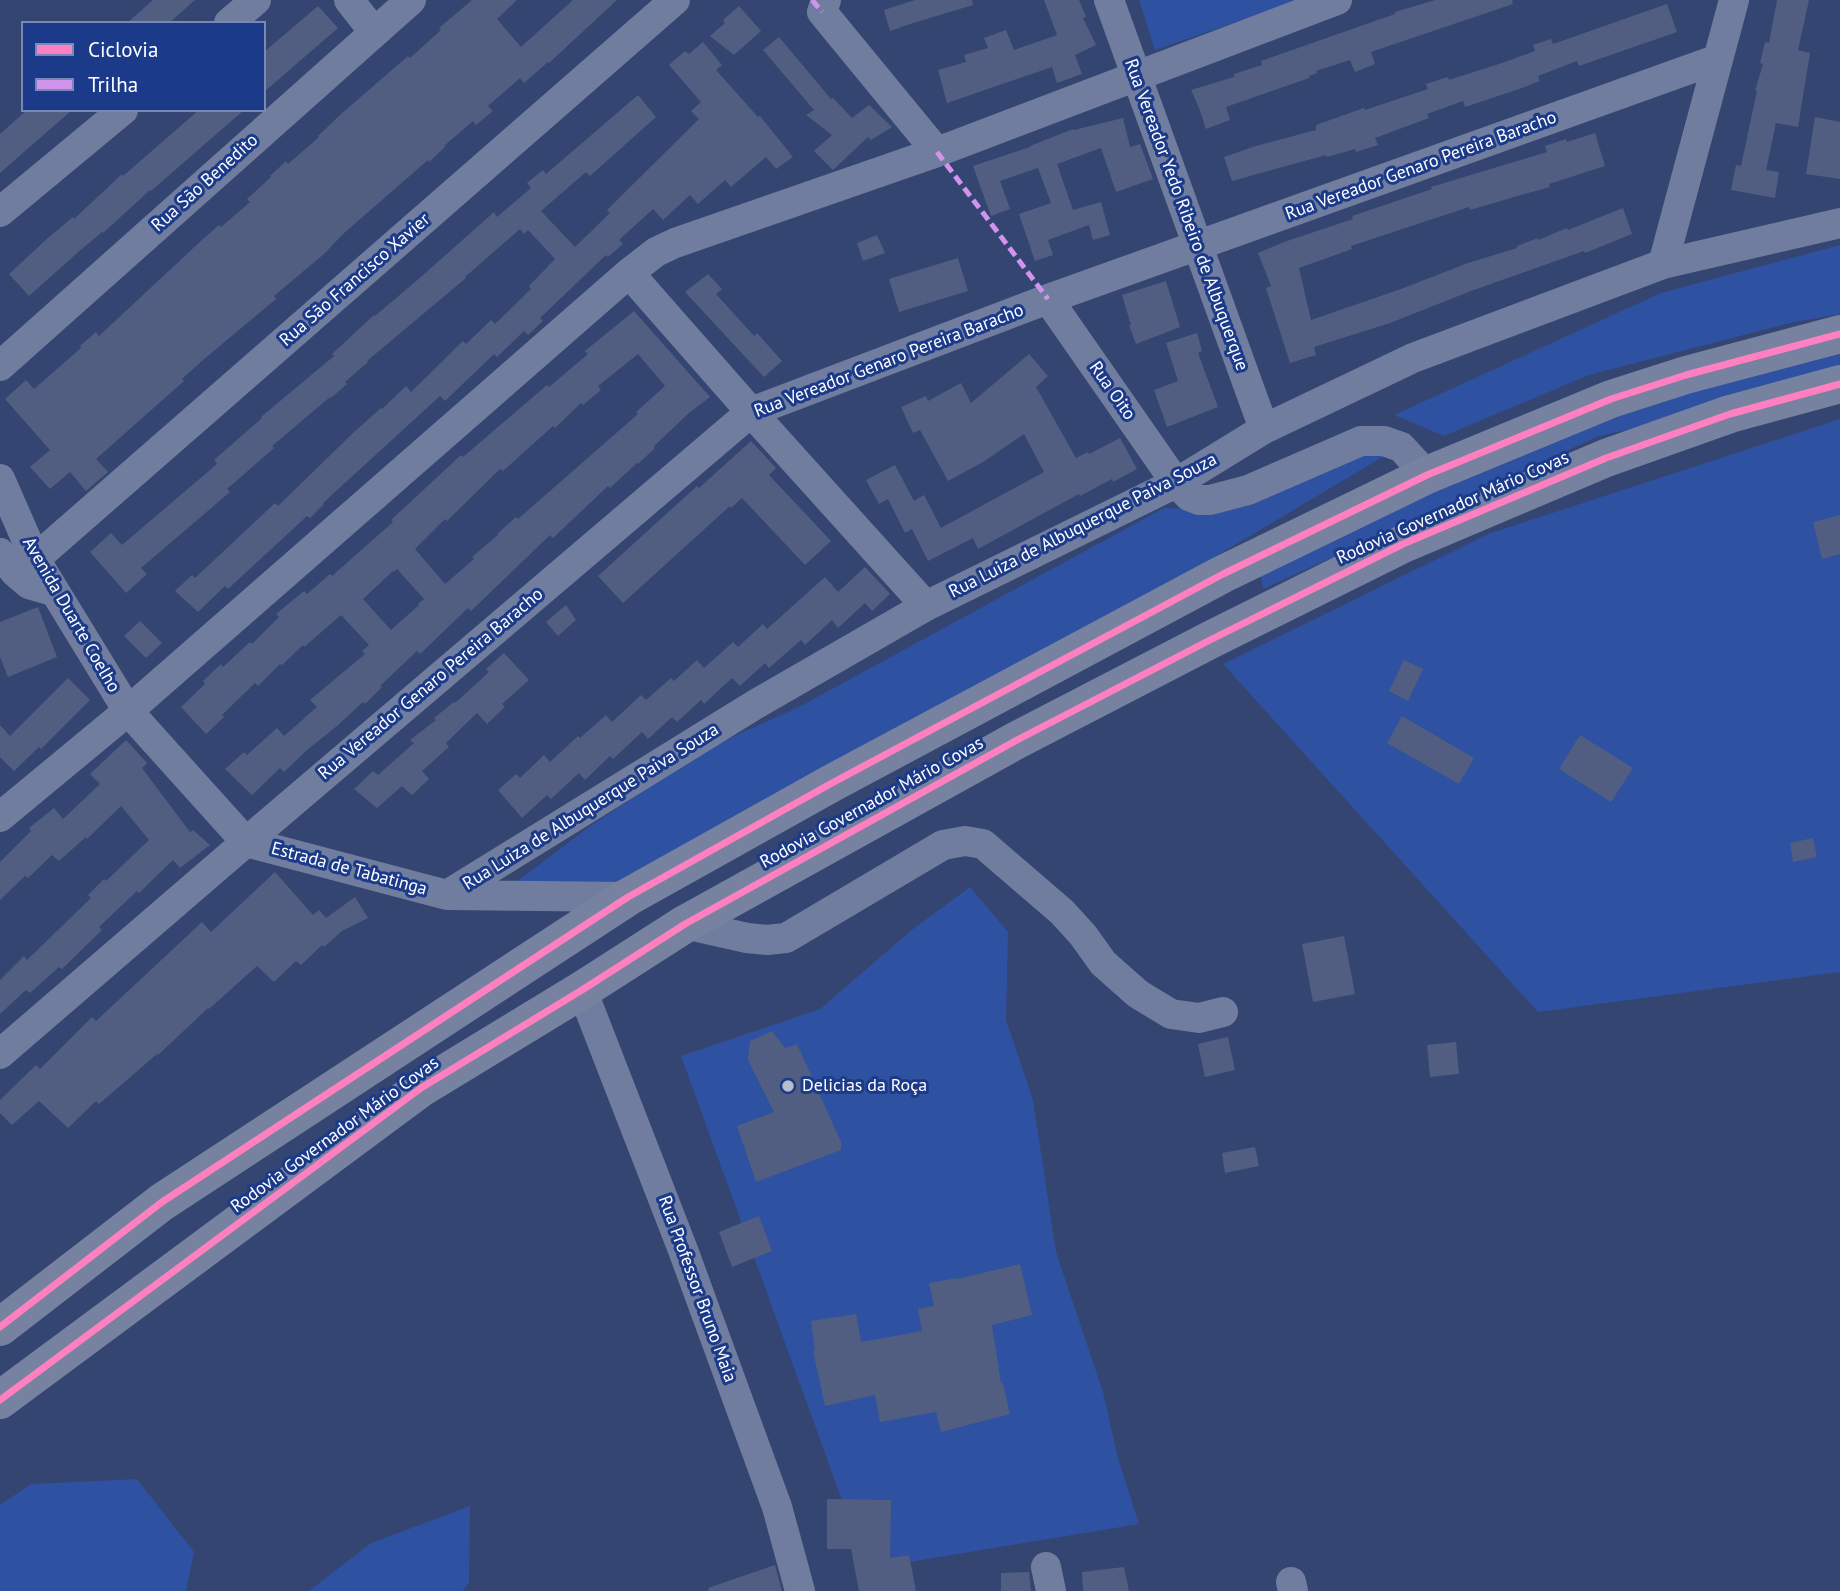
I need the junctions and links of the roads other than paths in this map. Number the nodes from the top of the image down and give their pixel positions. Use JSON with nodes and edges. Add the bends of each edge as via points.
{"nodes":[{"id":1,"x":256,"y":0,"type":"edge"},
{"id":2,"x":349,"y":0,"type":"edge"},
{"id":3,"x":411,"y":0,"type":"edge"},
{"id":4,"x":675,"y":0,"type":"edge"},
{"id":5,"x":826,"y":0,"type":"edge"},
{"id":6,"x":1108,"y":0,"type":"edge"},
{"id":7,"x":1337,"y":0,"type":"edge"},
{"id":8,"x":1734,"y":0,"type":"edge"},
{"id":9,"x":231,"y":21,"type":"edge"},
{"id":10,"x":374,"y":32,"type":"junction"},
{"id":11,"x":1718,"y":59,"type":"junction"},
{"id":12,"x":1137,"y":76,"type":"junction"},
{"id":13,"x":121,"y":112,"type":"edge"},
{"id":14,"x":937,"y":152,"type":"junction"},
{"id":15,"x":0,"y":212,"type":"edge"},
{"id":16,"x":1840,"y":223,"type":"edge"},
{"id":17,"x":1197,"y":246,"type":"junction"},
{"id":18,"x":1663,"y":264,"type":"junction"},
{"id":19,"x":629,"y":272,"type":"junction"},
{"id":20,"x":1048,"y":299,"type":"junction"},
{"id":21,"x":1840,"y":334,"type":"edge"},
{"id":22,"x":0,"y":366,"type":"edge"},
{"id":23,"x":1840,"y":384,"type":"edge"},
{"id":24,"x":751,"y":412,"type":"junction"},
{"id":25,"x":1264,"y":429,"type":"junction"},
{"id":26,"x":1427,"y":475,"type":"junction"},
{"id":27,"x":0,"y":479,"type":"edge"},
{"id":28,"x":1175,"y":483,"type":"junction"},
{"id":29,"x":0,"y":553,"type":"edge"},
{"id":30,"x":35,"y":559,"type":"junction"},
{"id":31,"x":53,"y":591,"type":"junction"},
{"id":32,"x":926,"y":606,"type":"junction"},
{"id":33,"x":128,"y":711,"type":"junction"},
{"id":34,"x":0,"y":817,"type":"edge"},
{"id":35,"x":246,"y":842,"type":"junction"},
{"id":36,"x":447,"y":895,"type":"junction"},
{"id":37,"x":628,"y":897,"type":"junction"},
{"id":38,"x":685,"y":924,"type":"junction"},
{"id":39,"x":582,"y":990,"type":"junction"},
{"id":40,"x":1223,"y":1012,"type":"dead end"},
{"id":41,"x":0,"y":1054,"type":"edge"},
{"id":42,"x":0,"y":1327,"type":"edge"},
{"id":43,"x":0,"y":1401,"type":"edge"},
{"id":44,"x":800,"y":1591,"type":"edge"}],
"edges":[{"from":1,"to":9,"type":"street"},
{"from":2,"to":10,"type":"street"},
{"from":3,"to":10,"type":"street","name":"Rua São Benedito"},
{"from":4,"to":30,"type":"street","name":"Rua São Francisco Xavier"},
{"from":5,"to":14,"type":"street","via":[[822,12]]},
{"from":6,"to":12,"type":"street","name":"Rua Vereador Yedo Ribeiro de Albuquerque"},
{"from":7,"to":12,"type":"street"},
{"from":8,"to":11,"type":"street"},
{"from":10,"to":22,"type":"street","name":"Rua São Benedito"},
{"from":11,"to":17,"type":"street","name":"Rua Vereador Genaro Pereira Baracho"},
{"from":11,"to":18,"type":"street"},
{"from":12,"to":14,"type":"street"},
{"from":12,"to":17,"type":"street","name":"Rua Vereador Yedo Ribeiro de Albuquerque"},
{"from":13,"to":15,"type":"street"},
{"from":14,"to":19,"type":"street","via":[[675,243]]},
{"from":16,"to":18,"type":"street","name":"Rua Luiza de Albuquerque Paiva Souza"},
{"from":17,"to":20,"type":"street","name":"Rua Vereador Genaro Pereira Baracho"},
{"from":17,"to":25,"type":"street","name":"Rua Vereador Yedo Ribeiro de Albuquerque"},
{"from":18,"to":25,"type":"street","name":"Rua Luiza de Albuquerque Paiva Souza","via":[[1413,358]]},
{"from":19,"to":24,"type":"street"},
{"from":19,"to":33,"type":"street"},
{"from":20,"to":24,"type":"street","name":"Rua Vereador Genaro Pereira Baracho"},
{"from":20,"to":28,"type":"street","name":"Rua Oito"},
{"from":21,"to":26,"type":"highway","name":"Rodovia Governador Mário Covas","via":[[1611,398]]},
{"from":23,"to":38,"type":"highway","name":"Rodovia Governador Mário Covas","via":[[1730,414],[1606,458],[1403,544],[1017,740]]},
{"from":24,"to":32,"type":"street"},
{"from":24,"to":35,"type":"street","name":"Rua Vereador Genaro Pereira Baracho"},
{"from":25,"to":28,"type":"street","name":"Rua Luiza de Albuquerque Paiva Souza"},
{"from":26,"to":28,"type":"street","via":[[1401,447],[1384,440],[1361,441],[1248,490],[1210,500],[1189,496]]},
{"from":26,"to":37,"type":"highway","name":"Rodovia Governador Mário Covas","via":[[1199,587]]},
{"from":27,"to":30,"type":"street","name":"Avenida Duarte Coelho"},
{"from":28,"to":32,"type":"street","name":"Rua Luiza de Albuquerque Paiva Souza"},
{"from":29,"to":31,"type":"street","via":[[29,584]]},
{"from":30,"to":31,"type":"street","name":"Avenida Duarte Coelho"},
{"from":31,"to":33,"type":"street","name":"Avenida Duarte Coelho"},
{"from":32,"to":36,"type":"street","name":"Rua Luiza de Albuquerque Paiva Souza","via":[[756,704]]},
{"from":33,"to":34,"type":"street"},
{"from":33,"to":35,"type":"street"},
{"from":35,"to":36,"type":"street","name":"Estrada de Tabatinga"},
{"from":35,"to":41,"type":"street","name":"Rua Vereador Genaro Pereira Baracho"},
{"from":36,"to":37,"type":"street","name":"Estrada de Tabatinga"},
{"from":37,"to":42,"type":"highway","name":"Rodovia Governador Mário Covas","via":[[162,1202]]},
{"from":38,"to":39,"type":"highway","name":"Rodovia Governador Mário Covas"},
{"from":38,"to":40,"type":"street","via":[[747,938],[786,938],[943,845],[965,841],[983,844],[1062,912],[1103,963],[1138,994],[1171,1014],[1199,1018]]},
{"from":39,"to":43,"type":"highway","name":"Rodovia Governador Mário Covas","via":[[421,1088]]},
{"from":39,"to":44,"type":"street","name":"Rua Professor Bruno Maia","via":[[684,1250],[776,1507]]}]}
